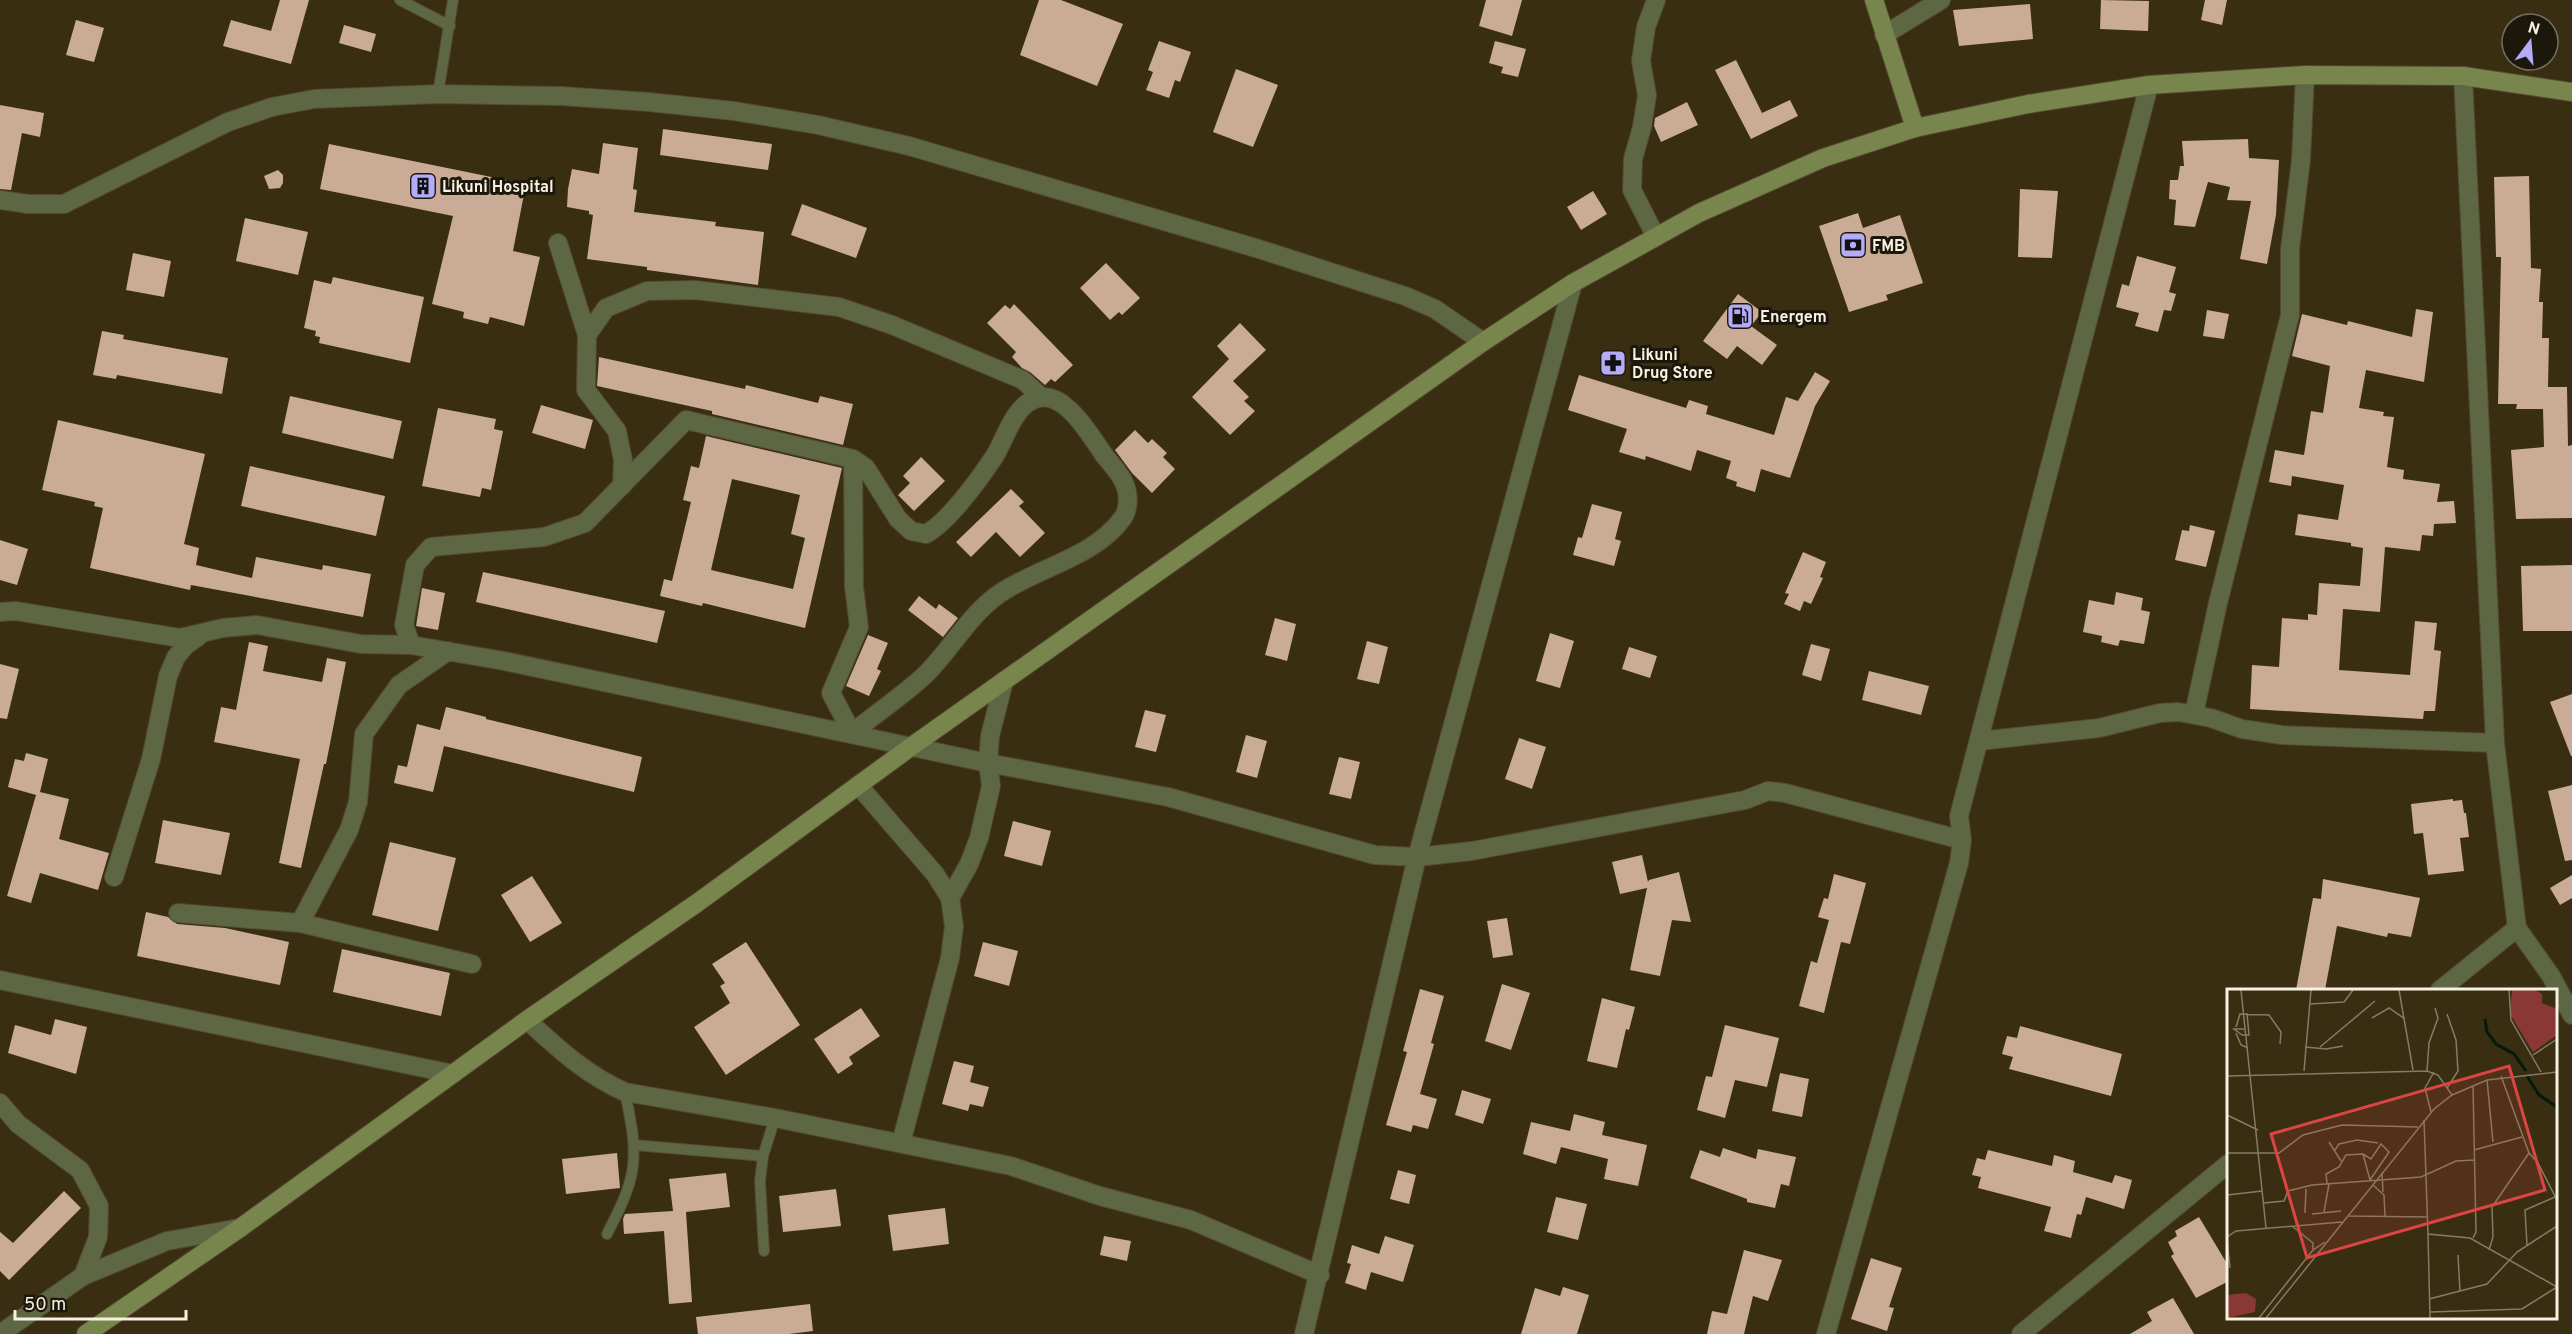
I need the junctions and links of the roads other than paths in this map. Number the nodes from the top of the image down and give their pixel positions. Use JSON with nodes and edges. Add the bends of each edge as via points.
{"nodes":[{"id":1,"x":400,"y":0,"type":"edge"},
{"id":2,"x":453,"y":0,"type":"edge"},
{"id":3,"x":1656,"y":0,"type":"edge"},
{"id":4,"x":1874,"y":0,"type":"edge"},
{"id":5,"x":1941,"y":0,"type":"edge"},
{"id":6,"x":450,"y":26,"type":"junction"},
{"id":7,"x":1884,"y":35,"type":"junction"},
{"id":8,"x":2305,"y":75,"type":"junction"},
{"id":9,"x":2463,"y":76,"type":"junction"},
{"id":10,"x":2149,"y":85,"type":"junction"},
{"id":11,"x":2572,"y":93,"type":"edge"},
{"id":12,"x":438,"y":94,"type":"junction"},
{"id":13,"x":1915,"y":128,"type":"junction"},
{"id":14,"x":0,"y":200,"type":"edge"},
{"id":15,"x":1656,"y":237,"type":"junction"},
{"id":16,"x":558,"y":243,"type":"dead end"},
{"id":17,"x":1573,"y":283,"type":"junction"},
{"id":18,"x":587,"y":335,"type":"junction"},
{"id":19,"x":1483,"y":342,"type":"junction"},
{"id":20,"x":1041,"y":397,"type":"junction"},
{"id":21,"x":853,"y":459,"type":"junction"},
{"id":22,"x":622,"y":486,"type":"junction"},
{"id":23,"x":0,"y":612,"type":"edge"},
{"id":24,"x":201,"y":634,"type":"junction"},
{"id":25,"x":411,"y":645,"type":"junction"},
{"id":26,"x":448,"y":651,"type":"junction"},
{"id":27,"x":1004,"y":681,"type":"junction"},
{"id":28,"x":2194,"y":714,"type":"junction"},
{"id":29,"x":852,"y":733,"type":"junction"},
{"id":30,"x":1978,"y":741,"type":"junction"},
{"id":31,"x":2495,"y":743,"type":"junction"},
{"id":32,"x":912,"y":746,"type":"junction"},
{"id":33,"x":988,"y":763,"type":"junction"},
{"id":34,"x":858,"y":785,"type":"junction"},
{"id":35,"x":1962,"y":840,"type":"junction"},
{"id":36,"x":1417,"y":857,"type":"junction"},
{"id":37,"x":114,"y":878,"type":"dead end"},
{"id":38,"x":951,"y":898,"type":"junction"},
{"id":39,"x":178,"y":913,"type":"dead end"},
{"id":40,"x":300,"y":923,"type":"junction"},
{"id":41,"x":2517,"y":928,"type":"junction"},
{"id":42,"x":472,"y":964,"type":"dead end"},
{"id":43,"x":0,"y":980,"type":"edge"},
{"id":44,"x":2441,"y":989,"type":"edge"},
{"id":45,"x":2572,"y":1015,"type":"edge"},
{"id":46,"x":527,"y":1020,"type":"junction"},
{"id":47,"x":453,"y":1074,"type":"junction"},
{"id":48,"x":625,"y":1092,"type":"junction"},
{"id":49,"x":0,"y":1103,"type":"edge"},
{"id":50,"x":775,"y":1118,"type":"junction"},
{"id":51,"x":901,"y":1143,"type":"junction"},
{"id":52,"x":634,"y":1144,"type":"junction"},
{"id":53,"x":763,"y":1156,"type":"junction"},
{"id":54,"x":2227,"y":1166,"type":"edge"},
{"id":55,"x":240,"y":1228,"type":"junction"},
{"id":56,"x":608,"y":1234,"type":"dead end"},
{"id":57,"x":764,"y":1251,"type":"dead end"},
{"id":58,"x":1320,"y":1275,"type":"junction"},
{"id":59,"x":83,"y":1276,"type":"junction"},
{"id":60,"x":0,"y":1334,"type":"edge"},
{"id":61,"x":86,"y":1334,"type":"edge"},
{"id":62,"x":1304,"y":1334,"type":"edge"},
{"id":63,"x":1826,"y":1334,"type":"edge"},
{"id":64,"x":2021,"y":1334,"type":"edge"}],
"edges":[{"from":1,"to":6,"type":"lane"},
{"from":2,"to":6,"type":"lane"},
{"from":3,"to":15,"type":"street","via":[[1646,27],[1641,61],[1647,95],[1633,159],[1632,190]]},
{"from":4,"to":7,"type":"main road"},
{"from":5,"to":7,"type":"street"},
{"from":6,"to":12,"type":"lane"},
{"from":7,"to":13,"type":"main road"},
{"from":8,"to":9,"type":"main road"},
{"from":8,"to":10,"type":"main road"},
{"from":8,"to":28,"type":"street","via":[[2301,160],[2290,249],[2290,315]]},
{"from":9,"to":11,"type":"main road"},
{"from":9,"to":31,"type":"street"},
{"from":10,"to":13,"type":"main road","via":[[2028,104]]},
{"from":10,"to":30,"type":"street"},
{"from":12,"to":14,"type":"street","via":[[314,99],[272,107],[228,122],[64,204]]},
{"from":12,"to":19,"type":"street","via":[[561,96],[723,110],[818,125],[909,146],[1405,296],[1435,309]]},
{"from":13,"to":15,"type":"main road","via":[[1823,158],[1699,213]]},
{"from":15,"to":17,"type":"main road"},
{"from":16,"to":18,"type":"street"},
{"from":17,"to":19,"type":"main road"},
{"from":17,"to":36,"type":"street"},
{"from":18,"to":20,"type":"street","via":[[606,308],[647,291],[695,290],[839,307],[1023,380]]},
{"from":18,"to":22,"type":"street","via":[[586,390],[617,431],[623,460]]},
{"from":19,"to":27,"type":"main road"},
{"from":20,"to":21,"type":"street","via":[[1020,410],[994,457],[940,526],[926,534],[911,531],[898,519],[866,468]]},
{"from":20,"to":29,"type":"street","via":[[1053,399],[1080,421],[1124,483],[1128,500],[1124,517],[1076,556],[1043,568],[998,594],[964,626],[926,673]]},
{"from":21,"to":22,"type":"street","via":[[686,420]]},
{"from":21,"to":29,"type":"street","via":[[854,587],[859,627],[831,693]]},
{"from":22,"to":25,"type":"street","via":[[585,523],[544,537],[431,547],[415,565],[404,624]]},
{"from":23,"to":24,"type":"street","via":[[16,611],[180,638]]},
{"from":24,"to":25,"type":"street","via":[[257,626],[362,644]]},
{"from":24,"to":37,"type":"street","via":[[176,657],[168,676],[151,759]]},
{"from":25,"to":26,"type":"street"},
{"from":26,"to":29,"type":"street"},
{"from":26,"to":40,"type":"street","via":[[399,686],[364,734],[358,802],[349,830]]},
{"from":27,"to":32,"type":"main road"},
{"from":27,"to":33,"type":"street","via":[[990,736]]},
{"from":28,"to":30,"type":"street","via":[[2160,713],[2099,728]]},
{"from":28,"to":31,"type":"street","via":[[2242,729],[2282,735]]},
{"from":29,"to":32,"type":"street"},
{"from":30,"to":35,"type":"street","via":[[1959,816]]},
{"from":31,"to":41,"type":"street"},
{"from":32,"to":33,"type":"street"},
{"from":32,"to":34,"type":"main road"},
{"from":33,"to":36,"type":"street","via":[[1168,797],[1376,855]]},
{"from":33,"to":38,"type":"street","via":[[991,786],[979,838]]},
{"from":34,"to":38,"type":"street"},
{"from":34,"to":46,"type":"main road","via":[[697,903]]},
{"from":35,"to":36,"type":"street","via":[[1768,791],[1745,800],[1472,851]]},
{"from":35,"to":63,"type":"street","via":[[1959,863]]},
{"from":36,"to":58,"type":"street"},
{"from":38,"to":51,"type":"street","via":[[954,926],[950,958]]},
{"from":39,"to":40,"type":"street"},
{"from":40,"to":42,"type":"street"},
{"from":41,"to":44,"type":"street"},
{"from":41,"to":45,"type":"street","via":[[2551,975]]},
{"from":43,"to":47,"type":"street"},
{"from":46,"to":47,"type":"main road"},
{"from":46,"to":48,"type":"street","via":[[595,1076]]},
{"from":47,"to":55,"type":"main road"},
{"from":48,"to":50,"type":"street"},
{"from":48,"to":52,"type":"lane"},
{"from":49,"to":59,"type":"street","via":[[18,1124],[80,1170],[99,1206],[98,1237]]},
{"from":50,"to":51,"type":"street"},
{"from":50,"to":53,"type":"lane"},
{"from":51,"to":58,"type":"street","via":[[1011,1166],[1100,1196],[1191,1220]]},
{"from":52,"to":53,"type":"lane"},
{"from":52,"to":56,"type":"lane","via":[[632,1172]]},
{"from":53,"to":57,"type":"lane","via":[[760,1181]]},
{"from":54,"to":64,"type":"street"},
{"from":55,"to":59,"type":"street","via":[[167,1241]]},
{"from":55,"to":61,"type":"main road"},
{"from":58,"to":62,"type":"street"},
{"from":59,"to":60,"type":"street"}]}
